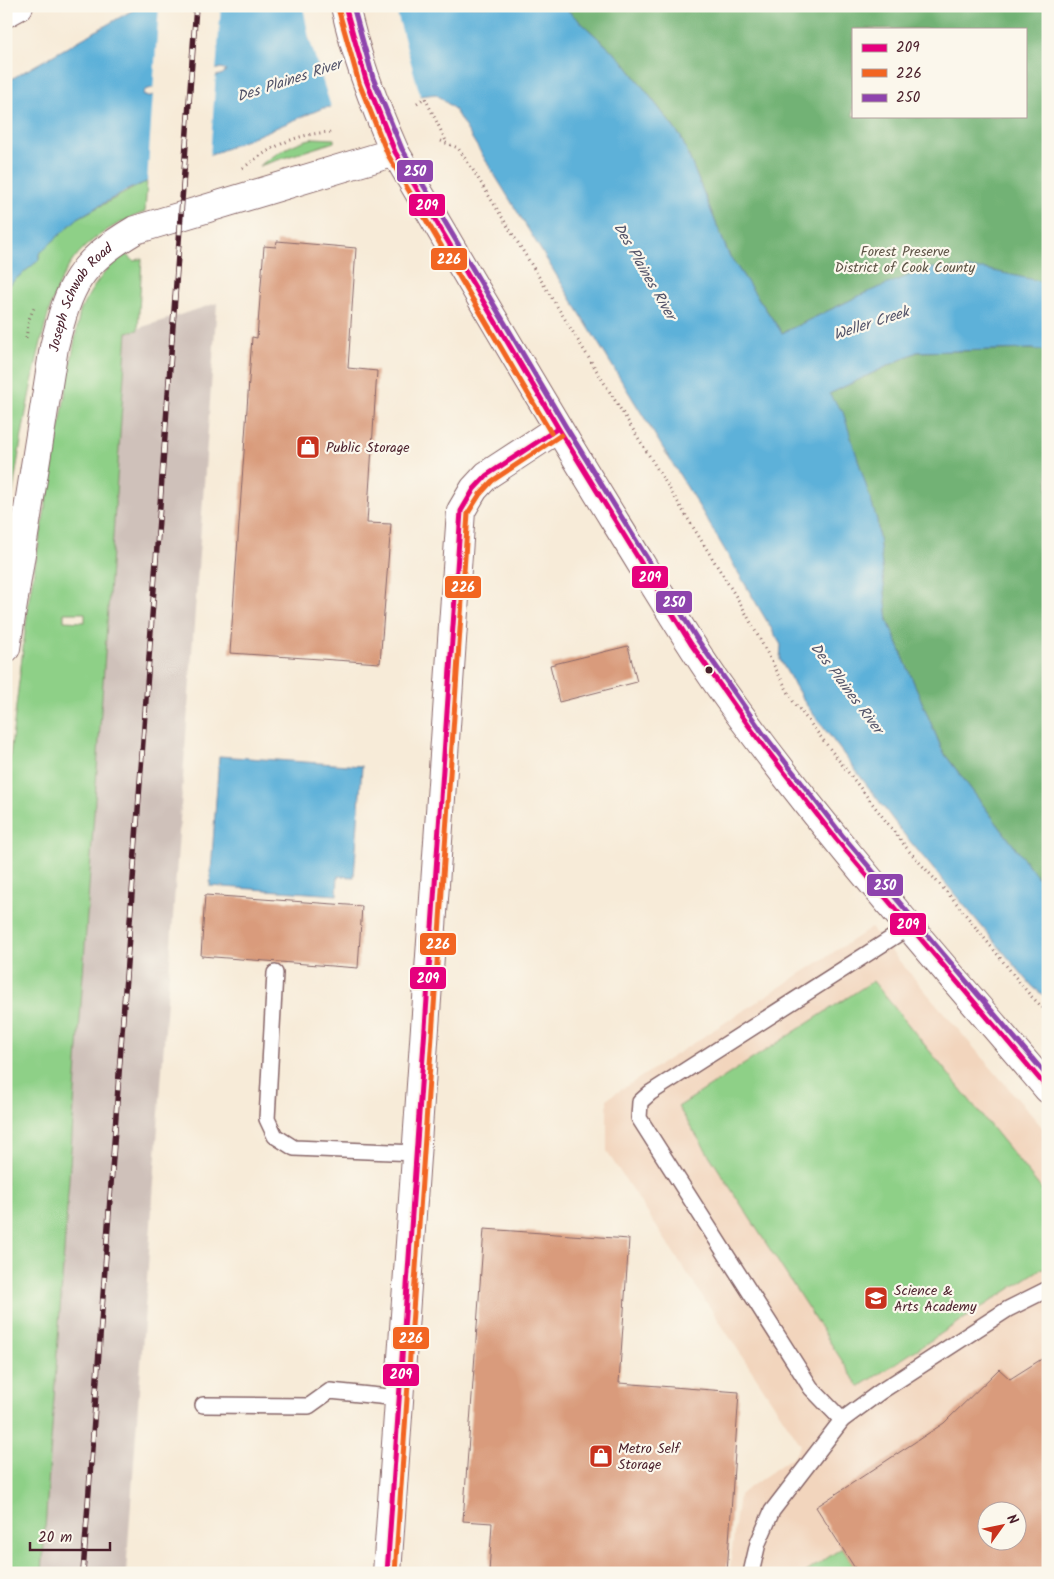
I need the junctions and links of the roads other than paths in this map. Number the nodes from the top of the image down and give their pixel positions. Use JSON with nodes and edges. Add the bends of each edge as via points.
{"nodes":[{"id":1,"x":19,"y":6,"type":"edge"},
{"id":2,"x":345,"y":6,"type":"edge"},
{"id":3,"x":6,"y":13,"type":"edge"},
{"id":4,"x":395,"y":152,"type":"junction"},
{"id":5,"x":557,"y":429,"type":"junction"},
{"id":6,"x":6,"y":648,"type":"edge"},
{"id":7,"x":909,"y":927,"type":"junction"},
{"id":8,"x":275,"y":973,"type":"dead end"},
{"id":9,"x":1048,"y":1089,"type":"edge"},
{"id":10,"x":416,"y":1153,"type":"junction"},
{"id":11,"x":1048,"y":1289,"type":"edge"},
{"id":12,"x":399,"y":1398,"type":"junction"},
{"id":13,"x":203,"y":1405,"type":"dead end"},
{"id":14,"x":842,"y":1420,"type":"junction"},
{"id":15,"x":387,"y":1573,"type":"edge"},
{"id":16,"x":752,"y":1573,"type":"edge"}],
"edges":[{"from":1,"to":3,"type":"main road"},
{"from":2,"to":4,"type":"main road","via":[[375,108]]},
{"from":4,"to":5,"type":"main road"},
{"from":4,"to":6,"type":"main road","name":"Joseph Schwab Road","via":[[135,230],[107,247],[79,277],[60,320],[49,371]]},
{"from":5,"to":7,"type":"main road","via":[[716,681],[778,768]]},
{"from":5,"to":10,"type":"main road","via":[[487,475],[461,511]]},
{"from":7,"to":9,"type":"main road"},
{"from":7,"to":14,"type":"lane","via":[[650,1092],[640,1102],[638,1118],[811,1388]]},
{"from":8,"to":10,"type":"lane","via":[[267,1119],[275,1136],[294,1148]]},
{"from":10,"to":12,"type":"main road"},
{"from":11,"to":14,"type":"lane","via":[[1000,1314]]},
{"from":12,"to":13,"type":"lane","via":[[330,1391],[309,1406]]},
{"from":12,"to":15,"type":"main road"},
{"from":14,"to":16,"type":"lane","via":[[772,1511],[758,1543]]}]}
